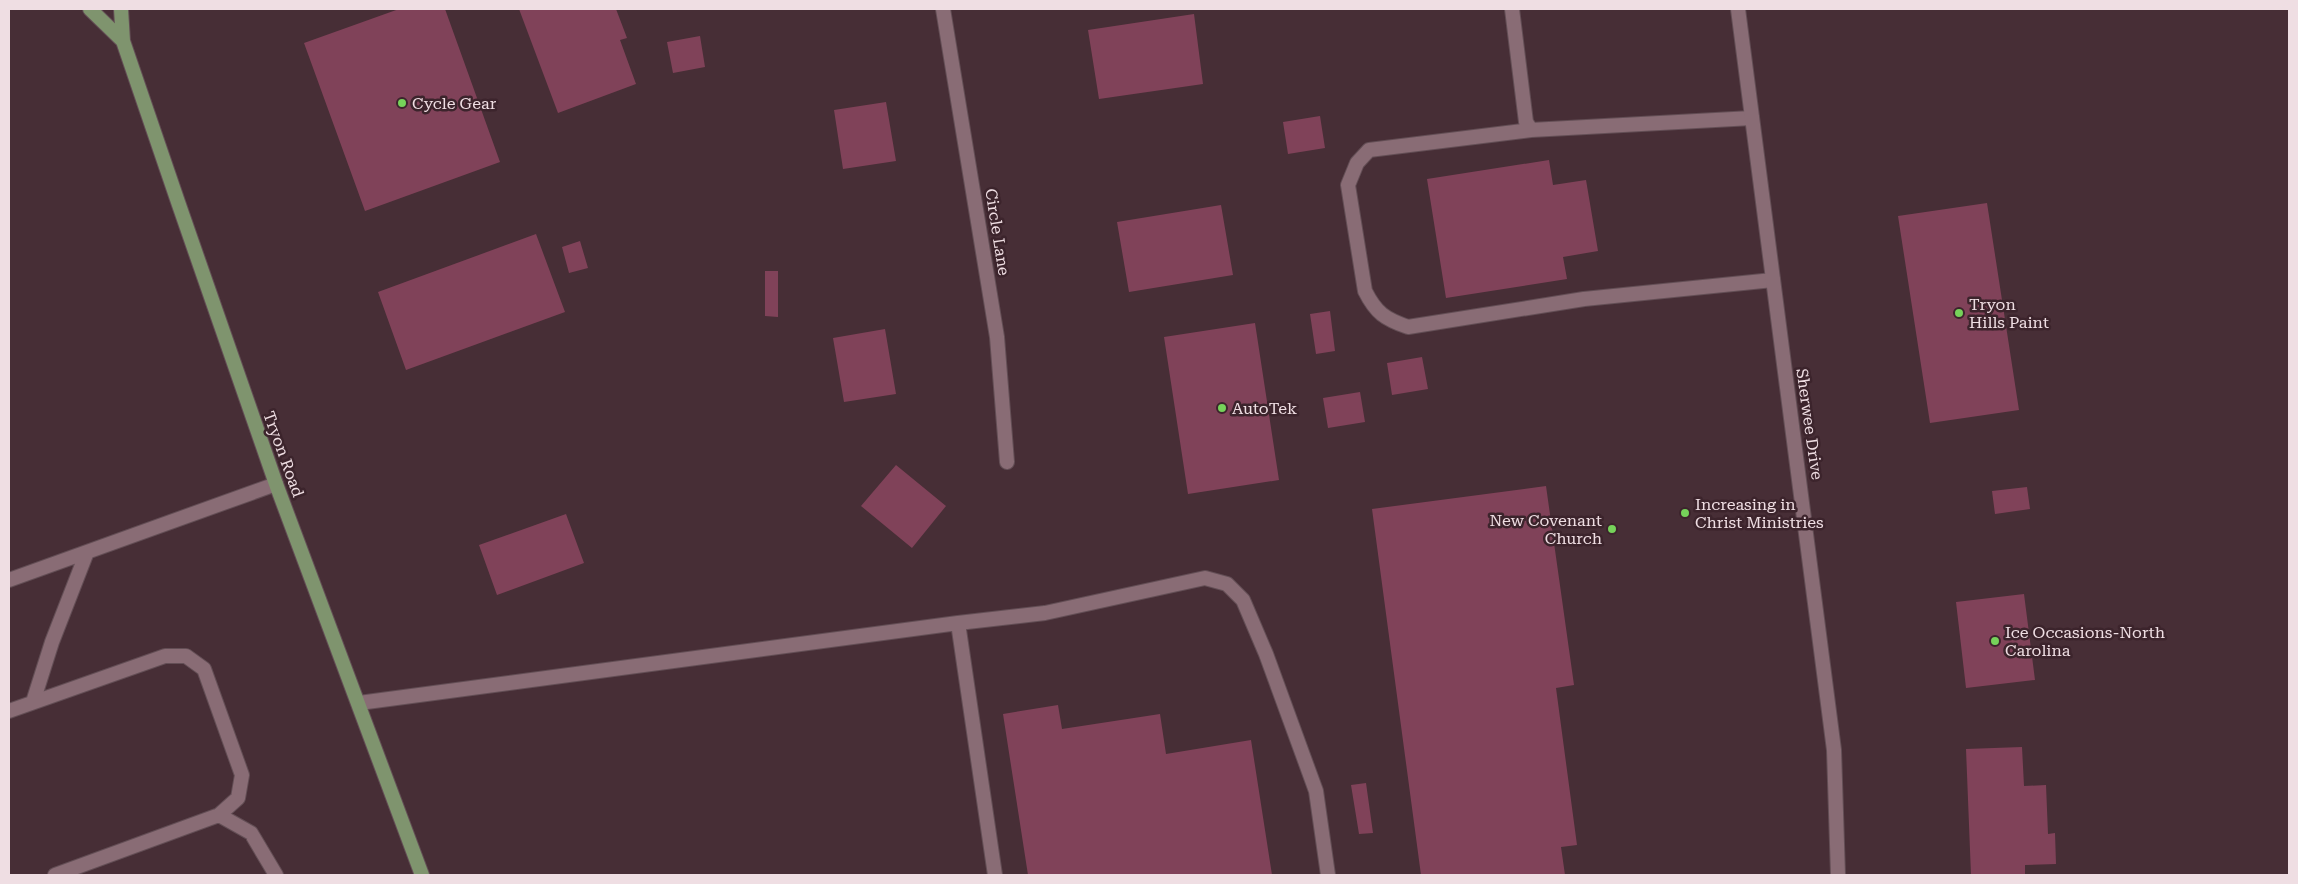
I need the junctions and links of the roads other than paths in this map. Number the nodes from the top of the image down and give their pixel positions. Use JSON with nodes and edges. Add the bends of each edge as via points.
{"nodes":[{"id":1,"x":90,"y":9,"type":"edge"},
{"id":2,"x":121,"y":9,"type":"edge"},
{"id":3,"x":943,"y":9,"type":"edge"},
{"id":4,"x":1512,"y":9,"type":"edge"},
{"id":5,"x":1738,"y":9,"type":"edge"},
{"id":6,"x":123,"y":41,"type":"junction"},
{"id":7,"x":1752,"y":118,"type":"junction"},
{"id":8,"x":1531,"y":130,"type":"junction"},
{"id":9,"x":1773,"y":280,"type":"junction"},
{"id":10,"x":1007,"y":462,"type":"dead end"},
{"id":11,"x":276,"y":484,"type":"junction"},
{"id":12,"x":86,"y":552,"type":"junction"},
{"id":13,"x":9,"y":580,"type":"edge"},
{"id":14,"x":958,"y":624,"type":"junction"},
{"id":15,"x":33,"y":702,"type":"junction"},
{"id":16,"x":359,"y":703,"type":"junction"},
{"id":17,"x":9,"y":711,"type":"edge"},
{"id":18,"x":219,"y":815,"type":"junction"},
{"id":19,"x":55,"y":875,"type":"edge"},
{"id":20,"x":276,"y":875,"type":"edge"},
{"id":21,"x":422,"y":875,"type":"edge"},
{"id":22,"x":995,"y":875,"type":"edge"},
{"id":23,"x":1328,"y":875,"type":"edge"},
{"id":24,"x":1838,"y":875,"type":"edge"}],
"edges":[{"from":1,"to":6,"type":"main road","name":"Tryon Road"},
{"from":2,"to":6,"type":"main road","name":"Tryon Road"},
{"from":3,"to":10,"type":"street","name":"Circle Lane","via":[[997,337]]},
{"from":4,"to":8,"type":"street","via":[[1526,122]]},
{"from":5,"to":7,"type":"street","name":"Sherwee Drive"},
{"from":6,"to":11,"type":"main road","name":"Tryon Road"},
{"from":7,"to":8,"type":"street"},
{"from":7,"to":9,"type":"street","name":"Sherwee Drive"},
{"from":8,"to":9,"type":"street","via":[[1369,150],[1357,163],[1348,185],[1365,291],[1373,307],[1389,321],[1408,327],[1584,299]]},
{"from":9,"to":24,"type":"street","name":"Sherwee Drive","via":[[1834,750]]},
{"from":11,"to":12,"type":"street"},
{"from":11,"to":16,"type":"main road","name":"Tryon Road"},
{"from":12,"to":13,"type":"street"},
{"from":12,"to":15,"type":"street"},
{"from":14,"to":16,"type":"street"},
{"from":14,"to":22,"type":"street"},
{"from":14,"to":23,"type":"street","via":[[1044,613],[1205,578],[1227,584],[1243,600],[1316,791]]},
{"from":15,"to":17,"type":"street"},
{"from":15,"to":18,"type":"street","via":[[164,656],[186,656],[204,669],[242,775],[238,798]]},
{"from":16,"to":21,"type":"main road","name":"Tryon Road"},
{"from":18,"to":19,"type":"street"},
{"from":18,"to":20,"type":"street","via":[[251,833]]}]}
